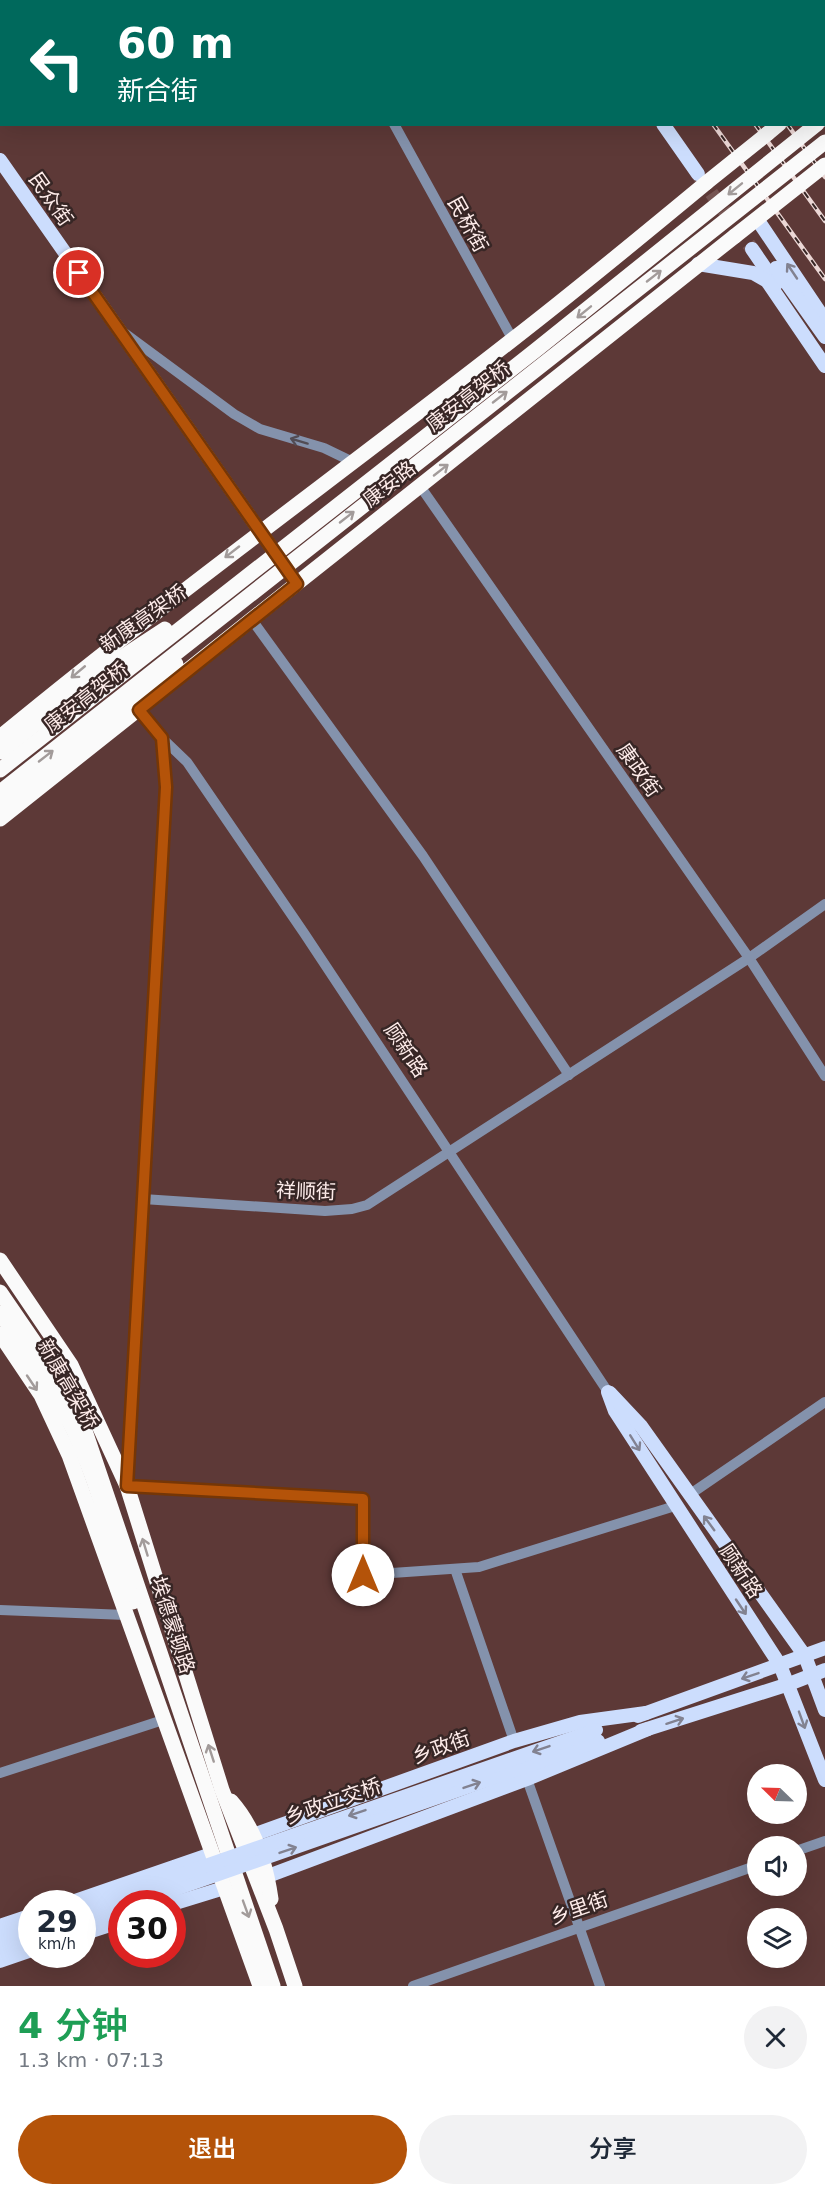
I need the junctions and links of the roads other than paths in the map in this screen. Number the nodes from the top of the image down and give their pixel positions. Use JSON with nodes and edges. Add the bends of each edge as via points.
{"nodes":[{"id":1,"x":395,"y":126,"type":"edge"},
{"id":2,"x":665,"y":126,"type":"edge"},
{"id":3,"x":675,"y":126,"type":"edge"},
{"id":4,"x":777,"y":126,"type":"edge"},
{"id":5,"x":815,"y":126,"type":"edge"},
{"id":6,"x":825,"y":142,"type":"edge"},
{"id":7,"x":0,"y":160,"type":"edge"},
{"id":8,"x":825,"y":165,"type":"edge"},
{"id":9,"x":703,"y":175,"type":"junction"},
{"id":10,"x":757,"y":219,"type":"junction"},
{"id":11,"x":698,"y":264,"type":"junction"},
{"id":12,"x":825,"y":320,"type":"edge"},
{"id":13,"x":119,"y":329,"type":"junction"},
{"id":14,"x":825,"y":337,"type":"edge"},
{"id":15,"x":513,"y":340,"type":"junction"},
{"id":16,"x":825,"y":356,"type":"edge"},
{"id":17,"x":825,"y":366,"type":"edge"},
{"id":18,"x":353,"y":462,"type":"junction"},
{"id":19,"x":420,"y":486,"type":"junction"},
{"id":20,"x":260,"y":530,"type":"junction"},
{"id":21,"x":319,"y":530,"type":"junction"},
{"id":22,"x":297,"y":584,"type":"junction"},
{"id":23,"x":252,"y":620,"type":"junction"},
{"id":24,"x":97,"y":657,"type":"junction"},
{"id":25,"x":139,"y":710,"type":"junction"},
{"id":26,"x":0,"y":736,"type":"edge"},
{"id":27,"x":162,"y":738,"type":"junction"},
{"id":28,"x":0,"y":752,"type":"edge"},
{"id":29,"x":0,"y":770,"type":"edge"},
{"id":30,"x":0,"y":792,"type":"edge"},
{"id":31,"x":0,"y":808,"type":"edge"},
{"id":32,"x":0,"y":819,"type":"edge"},
{"id":33,"x":825,"y":904,"type":"edge"},
{"id":34,"x":749,"y":958,"type":"junction"},
{"id":35,"x":569,"y":1075,"type":"junction"},
{"id":36,"x":825,"y":1076,"type":"edge"},
{"id":37,"x":449,"y":1150,"type":"junction"},
{"id":38,"x":143,"y":1199,"type":"junction"},
{"id":39,"x":0,"y":1260,"type":"edge"},
{"id":40,"x":0,"y":1277,"type":"edge"},
{"id":41,"x":0,"y":1292,"type":"edge"},
{"id":42,"x":0,"y":1312,"type":"edge"},
{"id":43,"x":0,"y":1334,"type":"edge"},
{"id":44,"x":608,"y":1392,"type":"junction"},
{"id":45,"x":825,"y":1402,"type":"edge"},
{"id":46,"x":88,"y":1404,"type":"junction"},
{"id":47,"x":127,"y":1486,"type":"junction"},
{"id":48,"x":689,"y":1495,"type":"junction"},
{"id":49,"x":675,"y":1506,"type":"junction"},
{"id":50,"x":455,"y":1569,"type":"junction"},
{"id":51,"x":0,"y":1610,"type":"edge"},
{"id":52,"x":126,"y":1616,"type":"junction"},
{"id":53,"x":825,"y":1648,"type":"edge"},
{"id":54,"x":805,"y":1656,"type":"junction"},
{"id":55,"x":780,"y":1665,"type":"junction"},
{"id":56,"x":819,"y":1673,"type":"edge"},
{"id":57,"x":789,"y":1684,"type":"junction"},
{"id":58,"x":825,"y":1710,"type":"edge"},
{"id":59,"x":646,"y":1713,"type":"junction"},
{"id":60,"x":167,"y":1720,"type":"junction"},
{"id":61,"x":648,"y":1729,"type":"junction"},
{"id":62,"x":597,"y":1736,"type":"junction"},
{"id":63,"x":514,"y":1741,"type":"junction"},
{"id":64,"x":0,"y":1773,"type":"edge"},
{"id":65,"x":527,"y":1779,"type":"junction"},
{"id":66,"x":825,"y":1780,"type":"edge"},
{"id":67,"x":222,"y":1790,"type":"junction"},
{"id":68,"x":253,"y":1835,"type":"junction"},
{"id":69,"x":825,"y":1841,"type":"edge"},
{"id":70,"x":807,"y":1847,"type":"edge"},
{"id":71,"x":218,"y":1852,"type":"junction"},
{"id":72,"x":747,"y":1869,"type":"edge"},
{"id":73,"x":268,"y":1876,"type":"junction"},
{"id":74,"x":224,"y":1888,"type":"junction"},
{"id":75,"x":172,"y":1890,"type":"edge"},
{"id":76,"x":96,"y":1894,"type":"edge"},
{"id":77,"x":186,"y":1900,"type":"edge"},
{"id":78,"x":96,"y":1904,"type":"edge"},
{"id":79,"x":18,"y":1920,"type":"edge"},
{"id":80,"x":0,"y":1926,"type":"edge"},
{"id":81,"x":579,"y":1927,"type":"junction"},
{"id":82,"x":276,"y":1929,"type":"junction"},
{"id":83,"x":18,"y":1932,"type":"edge"},
{"id":84,"x":0,"y":1938,"type":"edge"},
{"id":85,"x":18,"y":1944,"type":"edge"},
{"id":86,"x":0,"y":1950,"type":"edge"},
{"id":87,"x":18,"y":1955,"type":"edge"},
{"id":88,"x":0,"y":1961,"type":"edge"},
{"id":89,"x":260,"y":1986,"type":"edge"},
{"id":90,"x":273,"y":1986,"type":"edge"},
{"id":91,"x":295,"y":1986,"type":"edge"},
{"id":92,"x":413,"y":1986,"type":"edge"},
{"id":93,"x":600,"y":1986,"type":"edge"}],
"edges":[{"from":1,"to":15,"type":"street","name":"民桥街"},
{"from":2,"to":9,"type":"main road"},
{"from":3,"to":9,"type":"main road"},
{"from":4,"to":9,"type":"highway","name":"康安路","bridge":true},
{"from":5,"to":21,"type":"highway","name":"康安高架桥","one_way":true,"bridge":true},
{"from":21,"to":6,"type":"highway","name":"康安高架桥","one_way":true,"bridge":true},
{"from":7,"to":13,"type":"main road","name":"民众街"},
{"from":8,"to":10,"type":"highway","name":"康安路","bridge":true},
{"from":9,"to":15,"type":"highway","name":"康安路"},
{"from":10,"to":11,"type":"highway","name":"康安路","bridge":true},
{"from":12,"to":10,"type":"main road","one_way":true},
{"from":11,"to":17,"type":"main road","via":[[753,273],[766,282]]},
{"from":19,"to":11,"type":"highway","name":"康安路","one_way":true},
{"from":18,"to":13,"type":"street","one_way":true,"via":[[324,448],[260,429]]},
{"from":13,"to":20,"type":"main road","name":"民众街"},
{"from":14,"to":16,"type":"main road","via":[[755,246]]},
{"from":15,"to":18,"type":"highway","name":"康安路"},
{"from":18,"to":20,"type":"highway","name":"康安路"},
{"from":19,"to":22,"type":"highway","name":"康安路"},
{"from":19,"to":34,"type":"street","name":"康政街"},
{"from":20,"to":22,"type":"main road","name":"民众街"},
{"from":20,"to":24,"type":"highway","name":"康安路","one_way":true},
{"from":21,"to":28,"type":"highway","name":"新康高架桥","bridge":true,"via":[[247,568],[180,620],[111,665]]},
{"from":21,"to":29,"type":"highway","name":"康安高架桥","bridge":true},
{"from":30,"to":21,"type":"highway","name":"康安高架桥","one_way":true,"bridge":true},
{"from":21,"to":31,"type":"highway","bridge":true,"via":[[268,589],[198,644],[134,703]]},
{"from":22,"to":23,"type":"highway","name":"康安路"},
{"from":23,"to":25,"type":"highway","name":"康安路"},
{"from":23,"to":35,"type":"street","via":[[423,856]]},
{"from":24,"to":25,"type":"street","name":"顾新路"},
{"from":24,"to":26,"type":"highway","name":"康安路","one_way":true},
{"from":25,"to":27,"type":"street","name":"顾新路"},
{"from":25,"to":32,"type":"highway","name":"康安路"},
{"from":27,"to":37,"type":"street","name":"顾新路","via":[[194,772]]},
{"from":27,"to":38,"type":"street","via":[[166,787]]},
{"from":33,"to":34,"type":"street","name":"祥顺街"},
{"from":34,"to":35,"type":"street","name":"祥顺街"},
{"from":34,"to":36,"type":"street","name":"康政街"},
{"from":35,"to":37,"type":"street","name":"祥顺街"},
{"from":37,"to":38,"type":"street","name":"祥顺街","via":[[372,1201],[352,1209],[325,1211]]},
{"from":37,"to":44,"type":"street","name":"顾新路"},
{"from":38,"to":47,"type":"street"},
{"from":39,"to":46,"type":"highway","name":"埃德蒙顿路","via":[[71,1365]]},
{"from":40,"to":46,"type":"highway","name":"埃德蒙顿路"},
{"from":41,"to":71,"type":"highway","name":"埃德蒙顿路","via":[[61,1382],[81,1419]]},
{"from":42,"to":60,"type":"highway","name":"新康高架桥","via":[[49,1385],[71,1427],[97,1494]]},
{"from":43,"to":52,"type":"highway","name":"埃德蒙顿路","one_way":true,"via":[[41,1395],[69,1455]]},
{"from":44,"to":48,"type":"main road","name":"顾新路","via":[[641,1425]]},
{"from":44,"to":49,"type":"main road","name":"顾新路","one_way":true,"via":[[615,1411]]},
{"from":45,"to":48,"type":"street"},
{"from":46,"to":47,"type":"highway","name":"埃德蒙顿路"},
{"from":47,"to":50,"type":"street","via":[[363,1499],[363,1575]]},
{"from":67,"to":47,"type":"highway","name":"埃德蒙顿路","one_way":true},
{"from":54,"to":48,"type":"main road","name":"顾新路","one_way":true},
{"from":49,"to":50,"type":"street","via":[[479,1567]]},
{"from":49,"to":55,"type":"main road","name":"顾新路","one_way":true},
{"from":50,"to":63,"type":"street"},
{"from":51,"to":52,"type":"street"},
{"from":52,"to":60,"type":"highway","name":"埃德蒙顿路"},
{"from":53,"to":54,"type":"main road","name":"乡政街"},
{"from":54,"to":55,"type":"main road","name":"乡政街"},
{"from":54,"to":56,"type":"main road","name":"顾新路"},
{"from":55,"to":57,"type":"main road","name":"顾新路"},
{"from":55,"to":59,"type":"main road","name":"乡政街","one_way":true},
{"from":56,"to":57,"type":"main road"},
{"from":56,"to":58,"type":"main road","name":"顾新路"},
{"from":61,"to":57,"type":"main road","one_way":true},
{"from":57,"to":66,"type":"main road","name":"顾新路","one_way":true},
{"from":59,"to":62,"type":"main road","name":"乡政街"},
{"from":59,"to":63,"type":"main road","name":"乡政街","via":[[579,1722]]},
{"from":60,"to":64,"type":"street"},
{"from":60,"to":71,"type":"highway"},
{"from":61,"to":62,"type":"main road"},
{"from":61,"to":65,"type":"main road"},
{"from":75,"to":62,"type":"main road","name":"乡政立交桥","one_way":true,"bridge":true},
{"from":62,"to":78,"type":"main road","name":"乡政立交桥","one_way":true,"bridge":true},
{"from":63,"to":68,"type":"main road","name":"乡政街"},
{"from":65,"to":73,"type":"main road"},
{"from":65,"to":81,"type":"street"},
{"from":67,"to":68,"type":"highway","via":[[242,1813]]},
{"from":67,"to":82,"type":"highway","name":"埃德蒙顿路"},
{"from":68,"to":73,"type":"highway"},
{"from":69,"to":70,"type":"street"},
{"from":71,"to":74,"type":"highway","name":"埃德蒙顿路"},
{"from":71,"to":76,"type":"main road"},
{"from":71,"to":90,"type":"highway","name":"埃德蒙顿路","one_way":true},
{"from":72,"to":81,"type":"street","name":"乡里街"},
{"from":73,"to":82,"type":"highway"},
{"from":74,"to":77,"type":"main road"},
{"from":74,"to":89,"type":"highway","name":"埃德蒙顿路"},
{"from":79,"to":80,"type":"main road"},
{"from":81,"to":92,"type":"street","name":"乡里街"},
{"from":81,"to":93,"type":"street"},
{"from":82,"to":91,"type":"highway","name":"埃德蒙顿路"},
{"from":83,"to":84,"type":"main road"},
{"from":85,"to":86,"type":"main road"},
{"from":87,"to":88,"type":"main road"}]}
